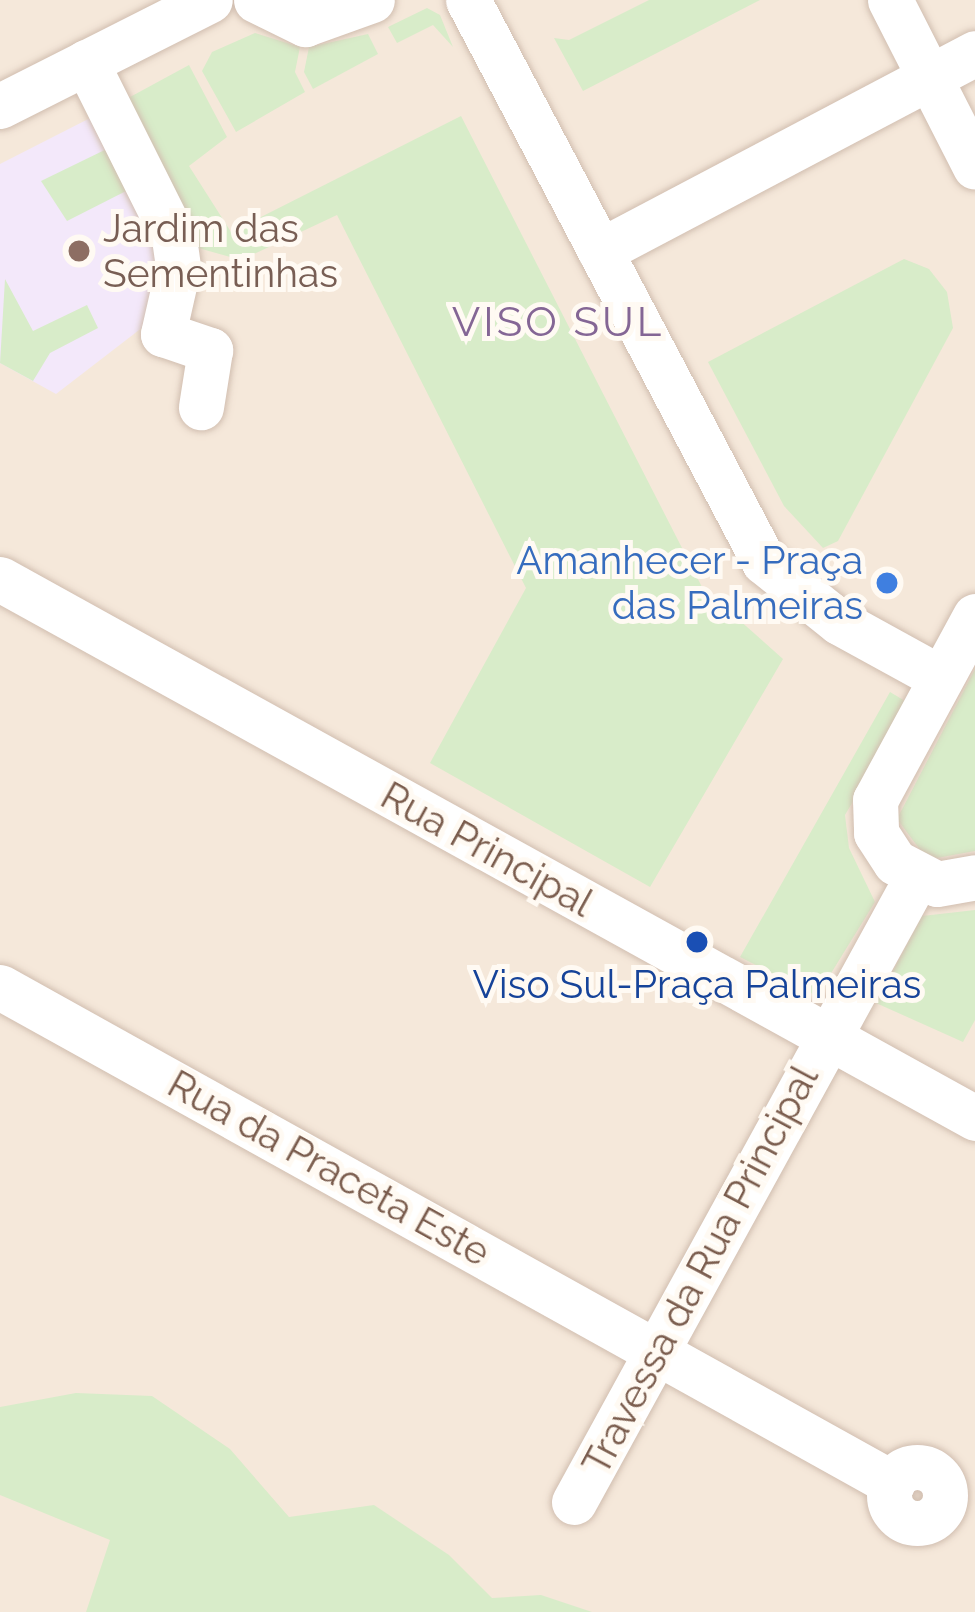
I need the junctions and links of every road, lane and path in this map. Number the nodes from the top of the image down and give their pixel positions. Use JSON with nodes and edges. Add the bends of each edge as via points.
{"nodes":[{"id":1,"x":210,"y":0,"type":"edge"},
{"id":2,"x":256,"y":0,"type":"edge"},
{"id":3,"x":373,"y":0,"type":"edge"},
{"id":4,"x":468,"y":0,"type":"edge"},
{"id":5,"x":890,"y":0,"type":"edge"},
{"id":6,"x":975,"y":52,"type":"edge"},
{"id":7,"x":86,"y":62,"type":"junction"},
{"id":8,"x":929,"y":76,"type":"junction"},
{"id":9,"x":0,"y":106,"type":"edge"},
{"id":10,"x":975,"y":167,"type":"edge"},
{"id":11,"x":600,"y":251,"type":"junction"},
{"id":12,"x":201,"y":407,"type":"dead end"},
{"id":13,"x":0,"y":579,"type":"edge"},
{"id":14,"x":975,"y":616,"type":"edge"},
{"id":15,"x":941,"y":678,"type":"junction"},
{"id":16,"x":918,"y":875,"type":"junction"},
{"id":17,"x":975,"y":877,"type":"edge"},
{"id":18,"x":0,"y":987,"type":"edge"},
{"id":19,"x":826,"y":1037,"type":"junction"},
{"id":20,"x":975,"y":1118,"type":"edge"},
{"id":21,"x":658,"y":1349,"type":"junction"},
{"id":22,"x":892,"y":1484,"type":"dead end"},
{"id":23,"x":574,"y":1502,"type":"dead end"}],
"edges":[{"from":1,"to":7,"type":"street"},
{"from":2,"to":3,"type":"street","via":[[305,24]]},
{"from":4,"to":11,"type":"street"},
{"from":5,"to":8,"type":"street"},
{"from":6,"to":8,"type":"street"},
{"from":7,"to":9,"type":"street"},
{"from":7,"to":12,"type":"street","via":[[174,238],[178,268],[163,334],[210,350]]},
{"from":8,"to":10,"type":"street"},
{"from":8,"to":11,"type":"street"},
{"from":11,"to":15,"type":"street","via":[[764,562],[838,622]]},
{"from":13,"to":19,"type":"street","name":"Rua Principal"},
{"from":14,"to":15,"type":"street"},
{"from":15,"to":16,"type":"street","via":[[875,800],[876,833],[895,862]]},
{"from":16,"to":17,"type":"street","via":[[937,884]]},
{"from":16,"to":19,"type":"street","name":"Travessa da Rua Principal"},
{"from":18,"to":21,"type":"street","name":"Rua da Praceta Este"},
{"from":19,"to":20,"type":"street","name":"Rua Principal"},
{"from":19,"to":21,"type":"street","name":"Travessa da Rua Principal"},
{"from":21,"to":22,"type":"street","name":"Rua da Praceta Este"},
{"from":21,"to":23,"type":"street","name":"Travessa da Rua Principal"}]}
